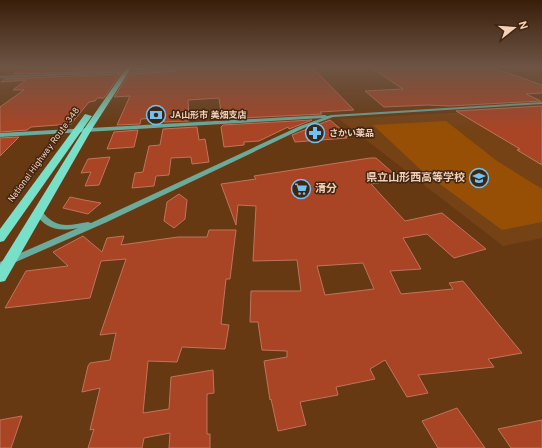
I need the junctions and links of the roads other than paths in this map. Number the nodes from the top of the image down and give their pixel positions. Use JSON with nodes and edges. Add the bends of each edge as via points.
{"nodes":[{"id":1,"x":110,"y":88,"type":"edge"},
{"id":2,"x":113,"y":88,"type":"edge"},
{"id":3,"x":542,"y":103,"type":"edge"},
{"id":4,"x":332,"y":116,"type":"junction"},
{"id":5,"x":88,"y":129,"type":"junction"},
{"id":6,"x":77,"y":130,"type":"junction"},
{"id":7,"x":0,"y":135,"type":"edge"},
{"id":8,"x":38,"y":212,"type":"junction"},
{"id":9,"x":104,"y":220,"type":"junction"},
{"id":10,"x":0,"y":238,"type":"edge"},
{"id":11,"x":5,"y":264,"type":"edge"},
{"id":12,"x":0,"y":278,"type":"edge"}],
"edges":[{"from":1,"to":6,"type":"highway","name":"National Highway Route 348"},
{"from":2,"to":5,"type":"highway","name":"National Highway Route 348"},
{"from":3,"to":4,"type":"street"},
{"from":4,"to":5,"type":"street"},
{"from":4,"to":9,"type":"street","via":[[302,127]]},
{"from":5,"to":6,"type":"street"},
{"from":5,"to":8,"type":"highway","name":"National Highway Route 348"},
{"from":6,"to":7,"type":"street"},
{"from":6,"to":10,"type":"highway","name":"National Highway Route 348"},
{"from":8,"to":9,"type":"street","via":[[44,222],[61,228]]},
{"from":8,"to":11,"type":"highway","name":"National Highway Route 348"},
{"from":9,"to":11,"type":"street"},
{"from":11,"to":12,"type":"highway","name":"National Highway Route 348"}]}
